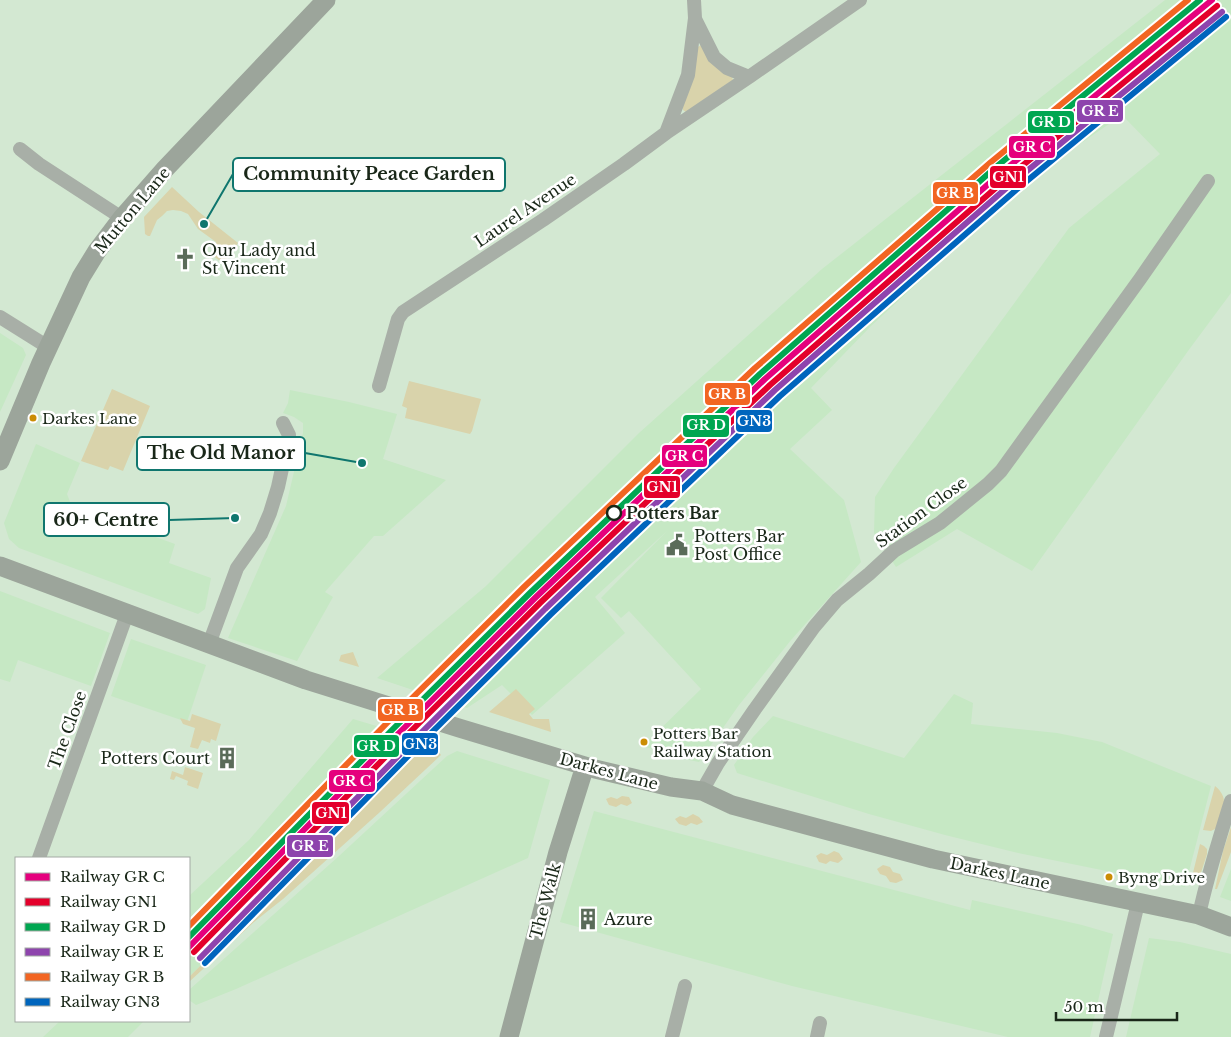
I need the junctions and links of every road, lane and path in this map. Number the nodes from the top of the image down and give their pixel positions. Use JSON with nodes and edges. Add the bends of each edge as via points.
{"nodes":[{"id":1,"x":326,"y":0,"type":"edge"},
{"id":2,"x":694,"y":0,"type":"edge"},
{"id":3,"x":860,"y":0,"type":"edge"},
{"id":4,"x":695,"y":18,"type":"junction"},
{"id":5,"x":749,"y":77,"type":"junction"},
{"id":6,"x":666,"y":134,"type":"junction"},
{"id":7,"x":20,"y":149,"type":"dead end"},
{"id":8,"x":1208,"y":181,"type":"dead end"},
{"id":9,"x":122,"y":218,"type":"junction"},
{"id":10,"x":0,"y":316,"type":"edge"},
{"id":11,"x":48,"y":347,"type":"junction"},
{"id":12,"x":379,"y":386,"type":"dead end"},
{"id":13,"x":283,"y":423,"type":"dead end"},
{"id":14,"x":0,"y":461,"type":"edge"},
{"id":15,"x":0,"y":566,"type":"edge"},
{"id":16,"x":127,"y":614,"type":"junction"},
{"id":17,"x":209,"y":644,"type":"junction"},
{"id":18,"x":585,"y":766,"type":"junction"},
{"id":19,"x":702,"y":791,"type":"junction"},
{"id":20,"x":1231,"y":801,"type":"edge"},
{"id":21,"x":40,"y":857,"type":"edge"},
{"id":22,"x":1138,"y":903,"type":"junction"},
{"id":23,"x":1199,"y":915,"type":"junction"},
{"id":24,"x":1231,"y":927,"type":"edge"},
{"id":25,"x":685,"y":986,"type":"dead end"},
{"id":26,"x":820,"y":1023,"type":"dead end"},
{"id":27,"x":509,"y":1037,"type":"edge"},
{"id":28,"x":672,"y":1037,"type":"edge"},
{"id":29,"x":817,"y":1037,"type":"edge"},
{"id":30,"x":1106,"y":1037,"type":"edge"}],
"edges":[{"from":1,"to":9,"type":"street","name":"Mutton Lane"},
{"from":2,"to":4,"type":"street"},
{"from":3,"to":5,"type":"street","name":"Laurel Avenue"},
{"from":4,"to":5,"type":"street","via":[[714,57],[726,68]]},
{"from":4,"to":6,"type":"street","via":[[688,75]]},
{"from":5,"to":6,"type":"street","name":"Laurel Avenue"},
{"from":6,"to":12,"type":"street","name":"Laurel Avenue","via":[[403,312],[398,319]]},
{"from":7,"to":9,"type":"street"},
{"from":8,"to":19,"type":"street","name":"Station Close","via":[[1001,471],[940,522],[894,551],[836,600],[755,709]]},
{"from":9,"to":11,"type":"street","name":"Mutton Lane","via":[[81,277]]},
{"from":10,"to":11,"type":"street"},
{"from":11,"to":14,"type":"street","name":"Mutton Lane"},
{"from":13,"to":17,"type":"street","via":[[289,435],[270,513],[261,534],[237,568]]},
{"from":15,"to":16,"type":"street","name":"Darkes Lane"},
{"from":16,"to":17,"type":"street","name":"Darkes Lane"},
{"from":16,"to":21,"type":"street","name":"The Close"},
{"from":17,"to":18,"type":"street","name":"Darkes Lane","via":[[306,680]]},
{"from":18,"to":19,"type":"street","name":"Darkes Lane","via":[[671,787]]},
{"from":18,"to":27,"type":"street","name":"The Walk","via":[[558,852]]},
{"from":19,"to":22,"type":"street","name":"Darkes Lane","via":[[732,805],[933,859]]},
{"from":20,"to":23,"type":"street"},
{"from":22,"to":23,"type":"street","name":"Darkes Lane"},
{"from":22,"to":30,"type":"street"},
{"from":23,"to":24,"type":"street","name":"Darkes Lane"},
{"from":25,"to":28,"type":"street"},
{"from":26,"to":29,"type":"street"}]}
